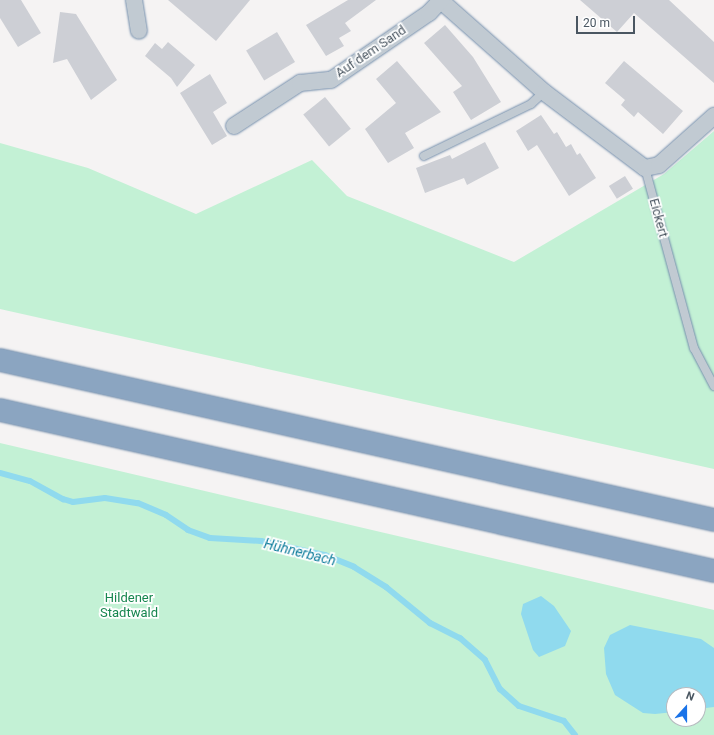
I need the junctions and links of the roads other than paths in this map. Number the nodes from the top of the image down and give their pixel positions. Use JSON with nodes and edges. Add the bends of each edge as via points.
{"nodes":[{"id":1,"x":134,"y":0,"type":"edge"},
{"id":2,"x":441,"y":0,"type":"edge"},
{"id":3,"x":139,"y":32,"type":"dead end"},
{"id":4,"x":544,"y":92,"type":"junction"},
{"id":5,"x":714,"y":116,"type":"edge"},
{"id":6,"x":234,"y":126,"type":"dead end"},
{"id":7,"x":424,"y":156,"type":"dead end"},
{"id":8,"x":645,"y":168,"type":"junction"},
{"id":9,"x":0,"y":360,"type":"edge"},
{"id":10,"x":714,"y":386,"type":"edge"},
{"id":11,"x":0,"y":410,"type":"edge"},
{"id":12,"x":714,"y":520,"type":"edge"},
{"id":13,"x":714,"y":571,"type":"edge"}],
"edges":[{"from":1,"to":3,"type":"street"},
{"from":2,"to":4,"type":"street"},
{"from":2,"to":6,"type":"street","name":"Auf dem Sand","via":[[430,13],[331,80],[300,82]]},
{"from":4,"to":7,"type":"lane","via":[[531,104]]},
{"from":4,"to":8,"type":"street"},
{"from":5,"to":8,"type":"street","via":[[659,165]]},
{"from":8,"to":10,"type":"lane","name":"Eickert","via":[[694,348]]},
{"from":9,"to":12,"type":"highway"},
{"from":11,"to":13,"type":"highway"}]}
